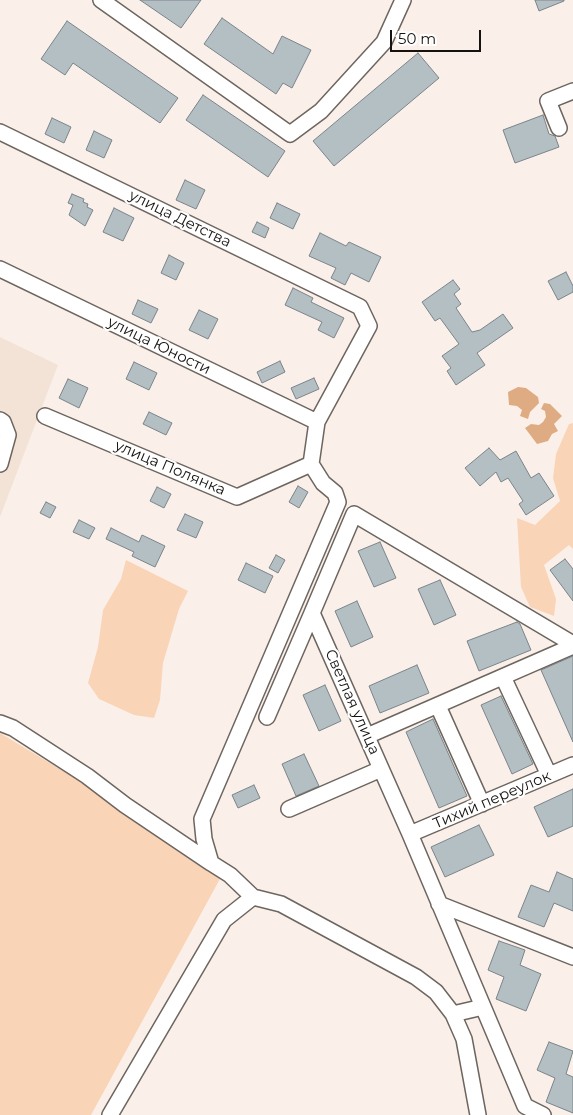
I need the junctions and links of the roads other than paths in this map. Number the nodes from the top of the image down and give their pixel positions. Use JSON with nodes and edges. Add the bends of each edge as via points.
{"nodes":[{"id":1,"x":101,"y":0,"type":"edge"},
{"id":2,"x":403,"y":0,"type":"edge"},
{"id":3,"x":573,"y":91,"type":"edge"},
{"id":4,"x":559,"y":128,"type":"dead end"},
{"id":5,"x":0,"y":132,"type":"edge"},
{"id":6,"x":0,"y":269,"type":"edge"},
{"id":7,"x":45,"y":416,"type":"dead end"},
{"id":8,"x":0,"y":420,"type":"edge"},
{"id":9,"x":317,"y":422,"type":"junction"},
{"id":10,"x":0,"y":464,"type":"edge"},
{"id":11,"x":311,"y":464,"type":"junction"},
{"id":12,"x":312,"y":613,"type":"junction"},
{"id":13,"x":573,"y":645,"type":"edge"},
{"id":14,"x":504,"y":677,"type":"junction"},
{"id":15,"x":438,"y":706,"type":"junction"},
{"id":16,"x":266,"y":718,"type":"dead end"},
{"id":17,"x":0,"y":723,"type":"edge"},
{"id":18,"x":367,"y":736,"type":"junction"},
{"id":19,"x":573,"y":765,"type":"edge"},
{"id":20,"x":381,"y":769,"type":"junction"},
{"id":21,"x":548,"y":775,"type":"junction"},
{"id":22,"x":482,"y":804,"type":"junction"},
{"id":23,"x":289,"y":809,"type":"dead end"},
{"id":24,"x":410,"y":834,"type":"junction"},
{"id":25,"x":212,"y":863,"type":"junction"},
{"id":26,"x":253,"y":897,"type":"junction"},
{"id":27,"x":439,"y":904,"type":"junction"},
{"id":28,"x":573,"y":957,"type":"edge"},
{"id":29,"x":483,"y":1007,"type":"junction"},
{"id":30,"x":452,"y":1014,"type":"junction"},
{"id":31,"x":539,"y":1114,"type":"edge"},
{"id":32,"x":110,"y":1115,"type":"edge"},
{"id":33,"x":478,"y":1115,"type":"edge"}],
"edges":[{"from":1,"to":2,"type":"street","via":[[290,134],[321,111],[384,42]]},
{"from":3,"to":4,"type":"street","via":[[548,101]]},
{"from":5,"to":9,"type":"street","name":"улица Детства","via":[[360,307],[369,326]]},
{"from":6,"to":9,"type":"street","name":"улица Юности"},
{"from":7,"to":11,"type":"street","name":"улица Полянка","via":[[238,497]]},
{"from":8,"to":10,"type":"street","via":[[8,435]]},
{"from":9,"to":11,"type":"street"},
{"from":11,"to":25,"type":"street","via":[[323,483],[335,493],[338,502],[202,819]]},
{"from":12,"to":13,"type":"street","via":[[354,514]]},
{"from":12,"to":16,"type":"street"},
{"from":12,"to":18,"type":"street","name":"Светлая улица"},
{"from":13,"to":14,"type":"street"},
{"from":14,"to":15,"type":"street"},
{"from":14,"to":21,"type":"street"},
{"from":15,"to":18,"type":"street"},
{"from":15,"to":22,"type":"street"},
{"from":17,"to":25,"type":"street","via":[[87,776]]},
{"from":18,"to":20,"type":"street","name":"Светлая улица"},
{"from":19,"to":21,"type":"street","name":"Тихий переулок"},
{"from":20,"to":23,"type":"street"},
{"from":20,"to":24,"type":"street","name":"Светлая улица"},
{"from":21,"to":22,"type":"street","name":"Тихий переулок"},
{"from":22,"to":24,"type":"street","name":"Тихий переулок"},
{"from":24,"to":27,"type":"street","name":"Светлая улица"},
{"from":25,"to":26,"type":"street"},
{"from":26,"to":30,"type":"street","via":[[281,904],[416,977],[436,992]]},
{"from":26,"to":32,"type":"street","via":[[224,920]]},
{"from":27,"to":28,"type":"street"},
{"from":27,"to":29,"type":"street","name":"Светлая улица"},
{"from":29,"to":30,"type":"street"},
{"from":29,"to":31,"type":"street","name":"Светлая улица","via":[[525,1106]]},
{"from":30,"to":33,"type":"street","via":[[464,1038]]}]}
